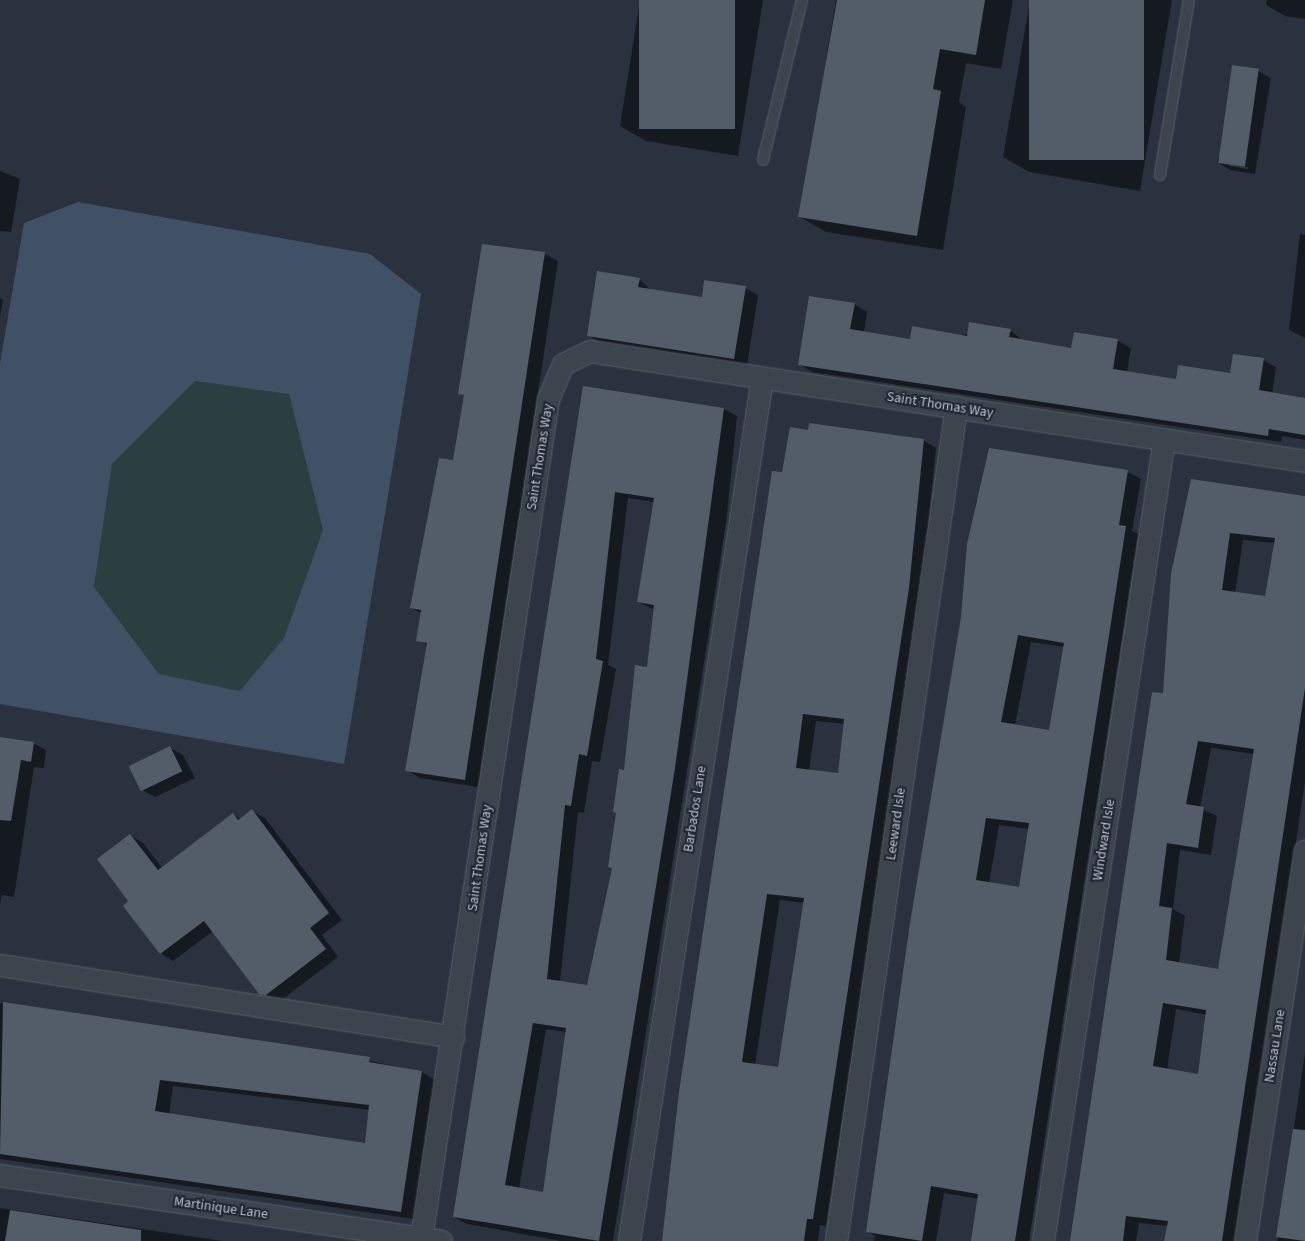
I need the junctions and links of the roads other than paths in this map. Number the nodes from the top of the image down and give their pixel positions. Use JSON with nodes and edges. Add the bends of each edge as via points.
{"nodes":[{"id":1,"x":802,"y":0,"type":"edge"},
{"id":2,"x":1188,"y":0,"type":"edge"},
{"id":3,"x":763,"y":160,"type":"dead end"},
{"id":4,"x":1160,"y":175,"type":"dead end"},
{"id":5,"x":762,"y":378,"type":"junction"},
{"id":6,"x":956,"y":407,"type":"junction"},
{"id":7,"x":1164,"y":440,"type":"junction"},
{"id":8,"x":1305,"y":461,"type":"edge"},
{"id":9,"x":1305,"y":850,"type":"edge"},
{"id":10,"x":0,"y":965,"type":"edge"},
{"id":11,"x":453,"y":1037,"type":"junction"},
{"id":12,"x":0,"y":1175,"type":"edge"},
{"id":13,"x":431,"y":1240,"type":"edge"},
{"id":14,"x":628,"y":1241,"type":"edge"},
{"id":15,"x":836,"y":1241,"type":"edge"},
{"id":16,"x":1043,"y":1241,"type":"edge"},
{"id":17,"x":1245,"y":1241,"type":"edge"}],
"edges":[{"from":1,"to":3,"type":"lane"},
{"from":2,"to":4,"type":"lane"},
{"from":5,"to":6,"type":"street","name":"Saint Thomas Way"},
{"from":5,"to":11,"type":"street","name":"Saint Thomas Way","via":[[590,351],[563,364],[548,399]]},
{"from":5,"to":14,"type":"street","name":"Barbados Lane"},
{"from":6,"to":7,"type":"street","name":"Saint Thomas Way"},
{"from":6,"to":15,"type":"street","name":"Leeward Isle"},
{"from":7,"to":8,"type":"street","name":"Saint Thomas Way"},
{"from":7,"to":16,"type":"street","name":"Windward Isle"},
{"from":9,"to":17,"type":"street","name":"Nassau Lane"},
{"from":10,"to":11,"type":"street"},
{"from":11,"to":13,"type":"street","name":"Saint Thomas Way"},
{"from":12,"to":13,"type":"street","name":"Martinique Lane"}]}
